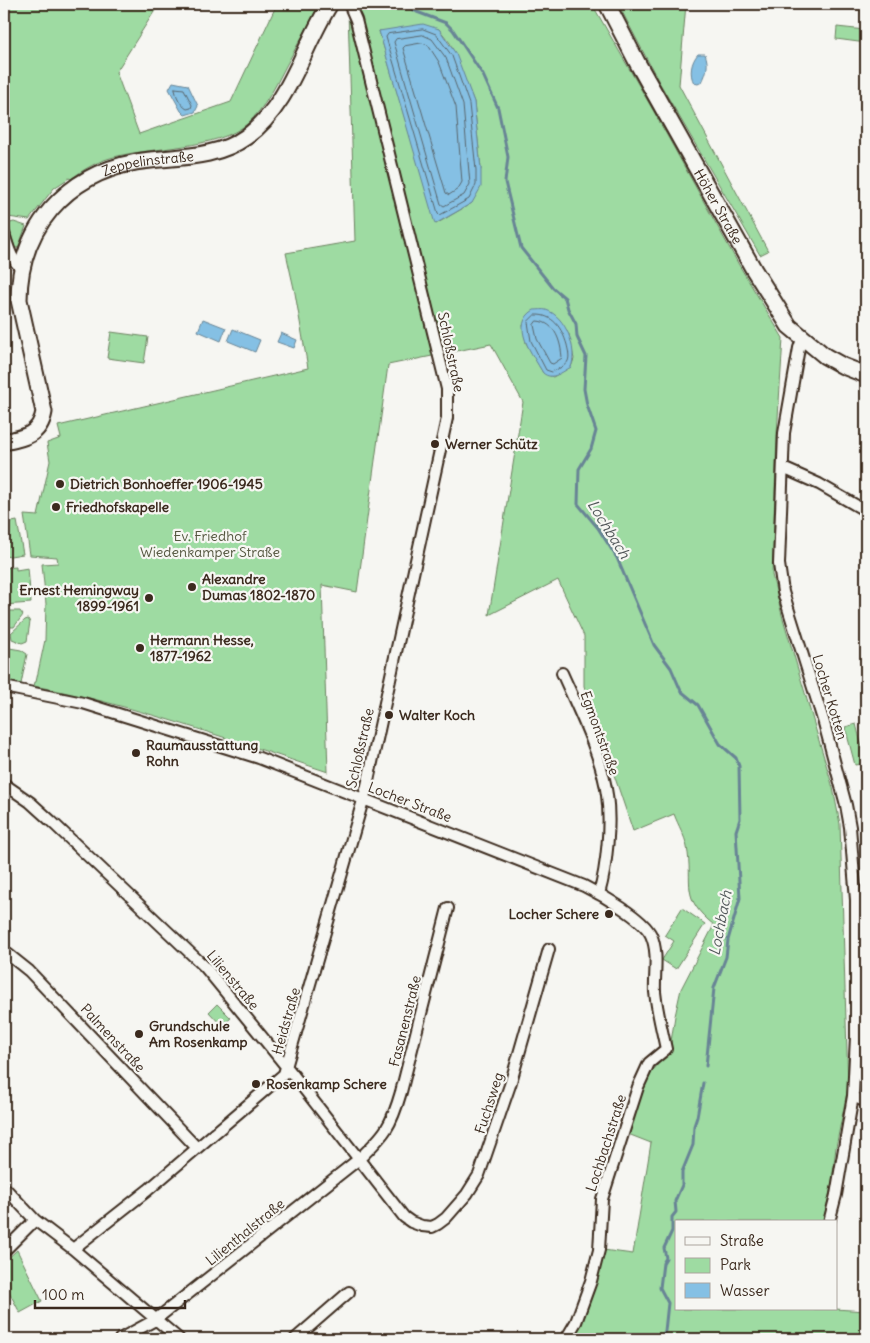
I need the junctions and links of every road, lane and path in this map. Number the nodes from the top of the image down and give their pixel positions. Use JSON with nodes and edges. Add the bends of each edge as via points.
{"nodes":[{"id":1,"x":330,"y":4,"type":"edge"},
{"id":2,"x":349,"y":4,"type":"edge"},
{"id":3,"x":607,"y":4,"type":"edge"},
{"id":4,"x":4,"y":234,"type":"edge"},
{"id":5,"x":22,"y":269,"type":"junction"},
{"id":6,"x":802,"y":339,"type":"junction"},
{"id":7,"x":866,"y":375,"type":"edge"},
{"id":8,"x":4,"y":442,"type":"edge"},
{"id":9,"x":783,"y":468,"type":"junction"},
{"id":10,"x":866,"y":510,"type":"edge"},
{"id":11,"x":562,"y":673,"type":"dead end"},
{"id":12,"x":4,"y":687,"type":"edge"},
{"id":13,"x":4,"y":784,"type":"edge"},
{"id":14,"x":362,"y":798,"type":"junction"},
{"id":15,"x":599,"y":894,"type":"junction"},
{"id":16,"x":448,"y":908,"type":"dead end"},
{"id":17,"x":549,"y":949,"type":"dead end"},
{"id":18,"x":4,"y":952,"type":"edge"},
{"id":19,"x":666,"y":1049,"type":"joint"},
{"id":20,"x":287,"y":1067,"type":"junction"},
{"id":21,"x":852,"y":1096,"type":"junction"},
{"id":22,"x":866,"y":1102,"type":"edge"},
{"id":23,"x":197,"y":1148,"type":"junction"},
{"id":24,"x":359,"y":1159,"type":"junction"},
{"id":25,"x":4,"y":1186,"type":"edge"},
{"id":26,"x":36,"y":1220,"type":"junction"},
{"id":27,"x":830,"y":1220,"type":"edge"},
{"id":28,"x":411,"y":1222,"type":"joint"},
{"id":29,"x":73,"y":1250,"type":"junction"},
{"id":30,"x":4,"y":1251,"type":"edge"},
{"id":31,"x":350,"y":1292,"type":"dead end"},
{"id":32,"x":155,"y":1320,"type":"junction"},
{"id":33,"x":120,"y":1339,"type":"edge"},
{"id":34,"x":179,"y":1339,"type":"edge"},
{"id":35,"x":295,"y":1339,"type":"edge"},
{"id":36,"x":566,"y":1339,"type":"edge"}],
"edges":[{"from":1,"to":5,"type":"street","name":"Zeppelinstraße","via":[[279,102],[257,128],[235,143],[213,152],[135,162],[92,176],[68,191],[51,209],[32,240]]},
{"from":2,"to":14,"type":"street","name":"Schloßstraße","via":[[356,20],[448,397],[445,427]]},
{"from":3,"to":6,"type":"street","name":"Höher Straße","via":[[771,301]]},
{"from":4,"to":5,"type":"street","via":[[12,257]]},
{"from":5,"to":8,"type":"street","name":"Zeppelinstraße","via":[[19,300],[44,412],[37,429],[31,434]]},
{"from":6,"to":7,"type":"street","name":"Höher Straße","via":[[839,364]]},
{"from":6,"to":9,"type":"street","name":"Locher Kotten","via":[[784,433]]},
{"from":9,"to":10,"type":"street"},
{"from":9,"to":21,"type":"street","name":"Locher Kotten","via":[[779,564],[783,592],[824,723],[850,827],[856,900],[856,1037]]},
{"from":11,"to":15,"type":"street","name":"Egmontstraße","via":[[592,740],[607,794],[609,816],[604,876]]},
{"from":12,"to":14,"type":"street","name":"Locher Straße","via":[[83,703],[259,758]]},
{"from":13,"to":20,"type":"street","name":"Lilienstraße","via":[[30,802],[197,958]]},
{"from":14,"to":15,"type":"street","name":"Locher Straße"},
{"from":14,"to":20,"type":"street","name":"Heidstraße"},
{"from":15,"to":19,"type":"street","name":"Locher Straße","via":[[640,921],[651,935],[656,956],[657,1007]]},
{"from":16,"to":24,"type":"street","name":"Fasanenstraße","via":[[394,1117],[386,1131]]},
{"from":17,"to":28,"type":"street","name":"Fuchsweg","via":[[510,1085],[479,1175],[467,1194],[438,1224],[427,1226]]},
{"from":18,"to":23,"type":"street","name":"Palmenstraße","via":[[36,978]]},
{"from":19,"to":36,"type":"street","name":"Lochbachstraße","via":[[649,1063],[639,1085],[600,1207],[599,1250],[591,1281]]},
{"from":20,"to":23,"type":"street","name":"Heidstraße","via":[[282,1078]]},
{"from":20,"to":24,"type":"street","name":"Lilienstraße"},
{"from":21,"to":22,"type":"street"},
{"from":21,"to":27,"type":"street","name":"Locher Kotten"},
{"from":23,"to":29,"type":"street","name":"Heidstraße"},
{"from":24,"to":28,"type":"street","name":"Lilienstraße"},
{"from":24,"to":32,"type":"street","name":"Lilienthalstraße"},
{"from":25,"to":26,"type":"street"},
{"from":26,"to":29,"type":"street"},
{"from":26,"to":30,"type":"street"},
{"from":29,"to":32,"type":"street"},
{"from":31,"to":35,"type":"street"},
{"from":32,"to":33,"type":"street","name":"Lilienthalstraße"},
{"from":32,"to":34,"type":"street"}]}
